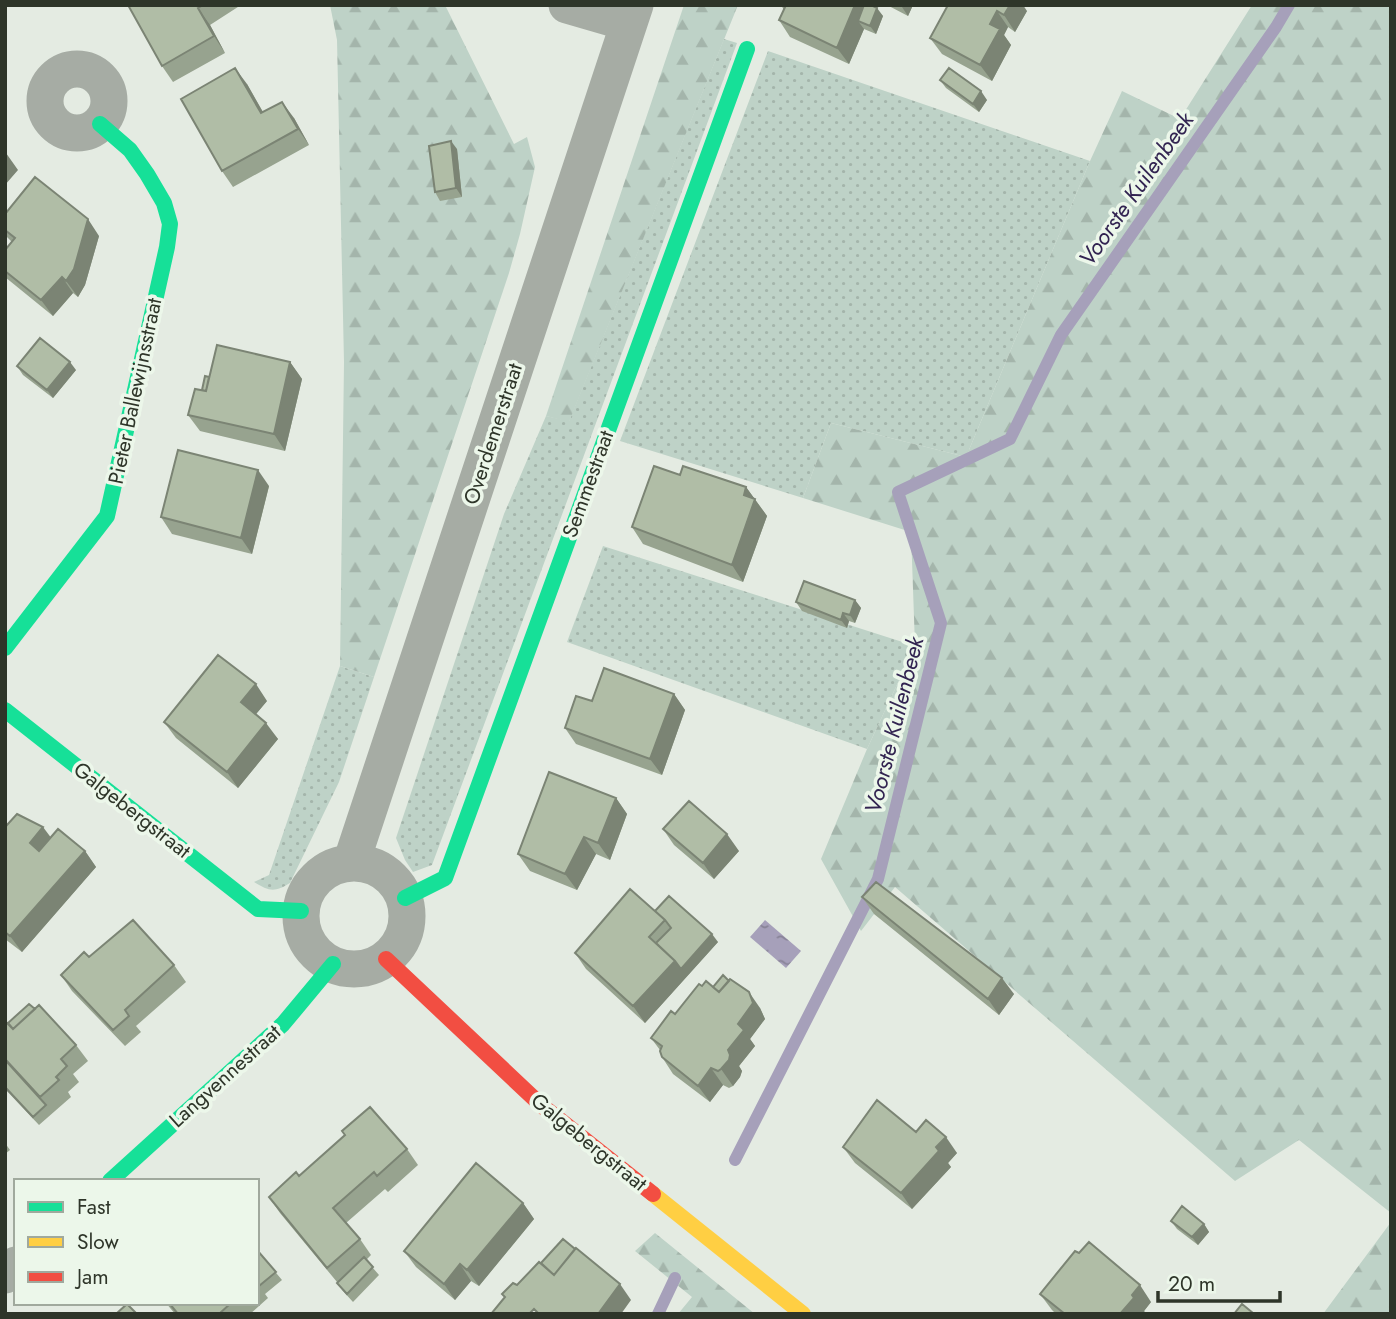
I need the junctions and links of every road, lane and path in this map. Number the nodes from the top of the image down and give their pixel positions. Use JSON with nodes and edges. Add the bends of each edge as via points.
{"nodes":[{"id":1,"x":567,"y":5,"type":"edge"},
{"id":2,"x":632,"y":14,"type":"edge"},
{"id":3,"x":747,"y":49,"type":"dead end"},
{"id":4,"x":100,"y":124,"type":"dead end"},
{"id":5,"x":5,"y":648,"type":"edge"},
{"id":6,"x":5,"y":710,"type":"edge"},
{"id":7,"x":351,"y":863,"type":"junction"},
{"id":8,"x":405,"y":898,"type":"junction"},
{"id":9,"x":301,"y":911,"type":"junction"},
{"id":10,"x":386,"y":959,"type":"junction"},
{"id":11,"x":333,"y":964,"type":"junction"},
{"id":12,"x":112,"y":1179,"type":"edge"},
{"id":13,"x":803,"y":1314,"type":"edge"}],
"edges":[{"from":1,"to":2,"type":"street"},
{"from":2,"to":7,"type":"street","name":"Overdemerstraat"},
{"from":3,"to":8,"type":"street","name":"Semmestraat","via":[[445,878]]},
{"from":4,"to":5,"type":"street","name":"Pieter Ballewijnsstraat","via":[[130,150],[164,203],[170,224],[167,247],[107,516]]},
{"from":6,"to":9,"type":"street","name":"Galgebergstraat","via":[[258,909]]},
{"from":7,"to":8,"type":"street","via":[[384,871]]},
{"from":7,"to":9,"type":"street","via":[[317,877],[306,892]]},
{"from":8,"to":10,"type":"street","via":[[408,920],[401,942]]},
{"from":9,"to":11,"type":"street","via":[[304,933],[315,952]]},
{"from":10,"to":11,"type":"street","via":[[351,969]]},
{"from":10,"to":13,"type":"street","name":"Galgebergstraat","via":[[541,1105]]},
{"from":11,"to":12,"type":"street","name":"Langvennestraat","via":[[283,1024]]}]}
